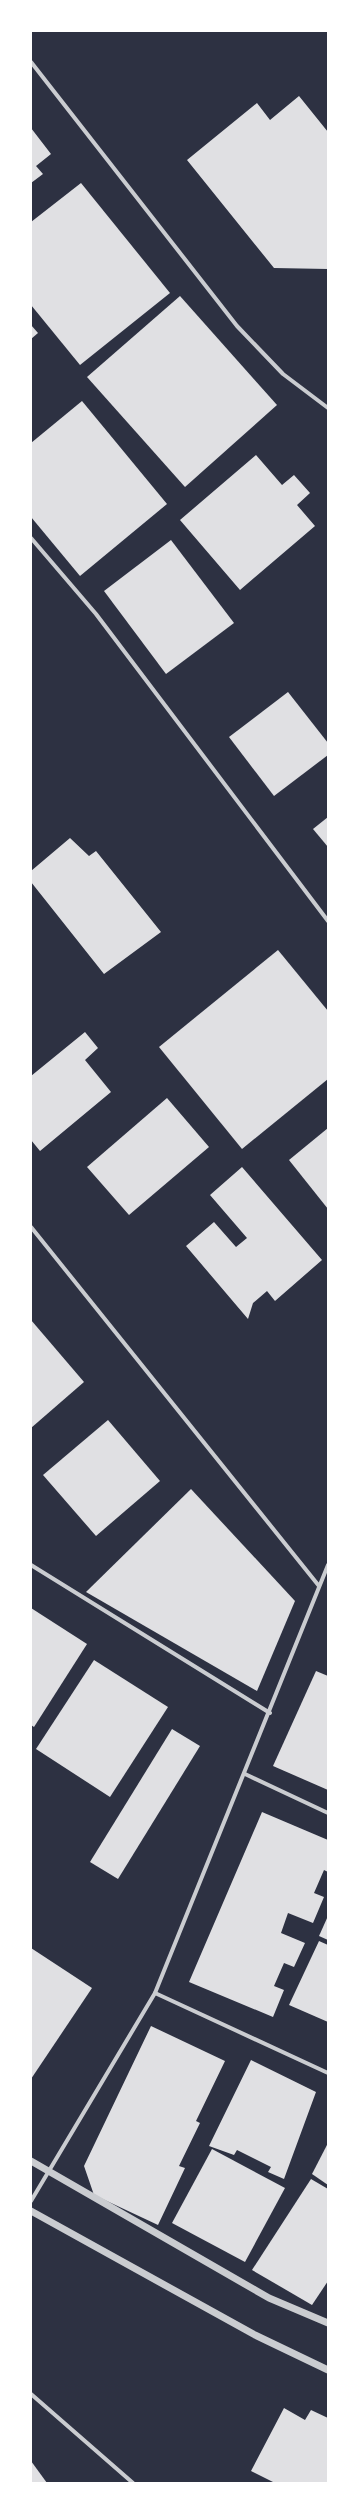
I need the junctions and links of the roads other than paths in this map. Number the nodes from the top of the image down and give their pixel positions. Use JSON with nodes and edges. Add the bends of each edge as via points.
{"nodes":[{"id":1,"x":31,"y":62,"type":"edge"},
{"id":2,"x":328,"y":408,"type":"edge"},
{"id":3,"x":31,"y":538,"type":"edge"},
{"id":4,"x":328,"y":921,"type":"edge"},
{"id":5,"x":31,"y":1227,"type":"edge"},
{"id":6,"x":31,"y":1565,"type":"edge"},
{"id":7,"x":328,"y":1565,"type":"edge"},
{"id":8,"x":319,"y":1586,"type":"junction"},
{"id":9,"x":270,"y":1712,"type":"junction"},
{"id":10,"x":245,"y":1774,"type":"junction"},
{"id":11,"x":328,"y":1813,"type":"edge"},
{"id":12,"x":155,"y":1993,"type":"junction"},
{"id":13,"x":328,"y":2073,"type":"edge"},
{"id":14,"x":31,"y":2161,"type":"edge"},
{"id":15,"x":48,"y":2171,"type":"junction"},
{"id":16,"x":31,"y":2201,"type":"edge"},
{"id":17,"x":31,"y":2211,"type":"edge"},
{"id":18,"x":328,"y":2323,"type":"edge"},
{"id":19,"x":328,"y":2370,"type":"edge"},
{"id":20,"x":31,"y":2394,"type":"edge"},
{"id":21,"x":133,"y":2483,"type":"edge"}],
"edges":[{"from":1,"to":2,"type":"street","via":[[237,326],[283,374]]},
{"from":3,"to":4,"type":"street","via":[[96,614]]},
{"from":5,"to":8,"type":"street"},
{"from":6,"to":9,"type":"street"},
{"from":7,"to":8,"type":"street"},
{"from":8,"to":9,"type":"street"},
{"from":9,"to":10,"type":"street"},
{"from":10,"to":11,"type":"street"},
{"from":10,"to":12,"type":"street"},
{"from":12,"to":13,"type":"street"},
{"from":12,"to":15,"type":"street"},
{"from":14,"to":15,"type":"street"},
{"from":15,"to":16,"type":"street"},
{"from":15,"to":18,"type":"street","via":[[269,2298]]},
{"from":17,"to":19,"type":"street","via":[[255,2335]]},
{"from":20,"to":21,"type":"street"}]}
